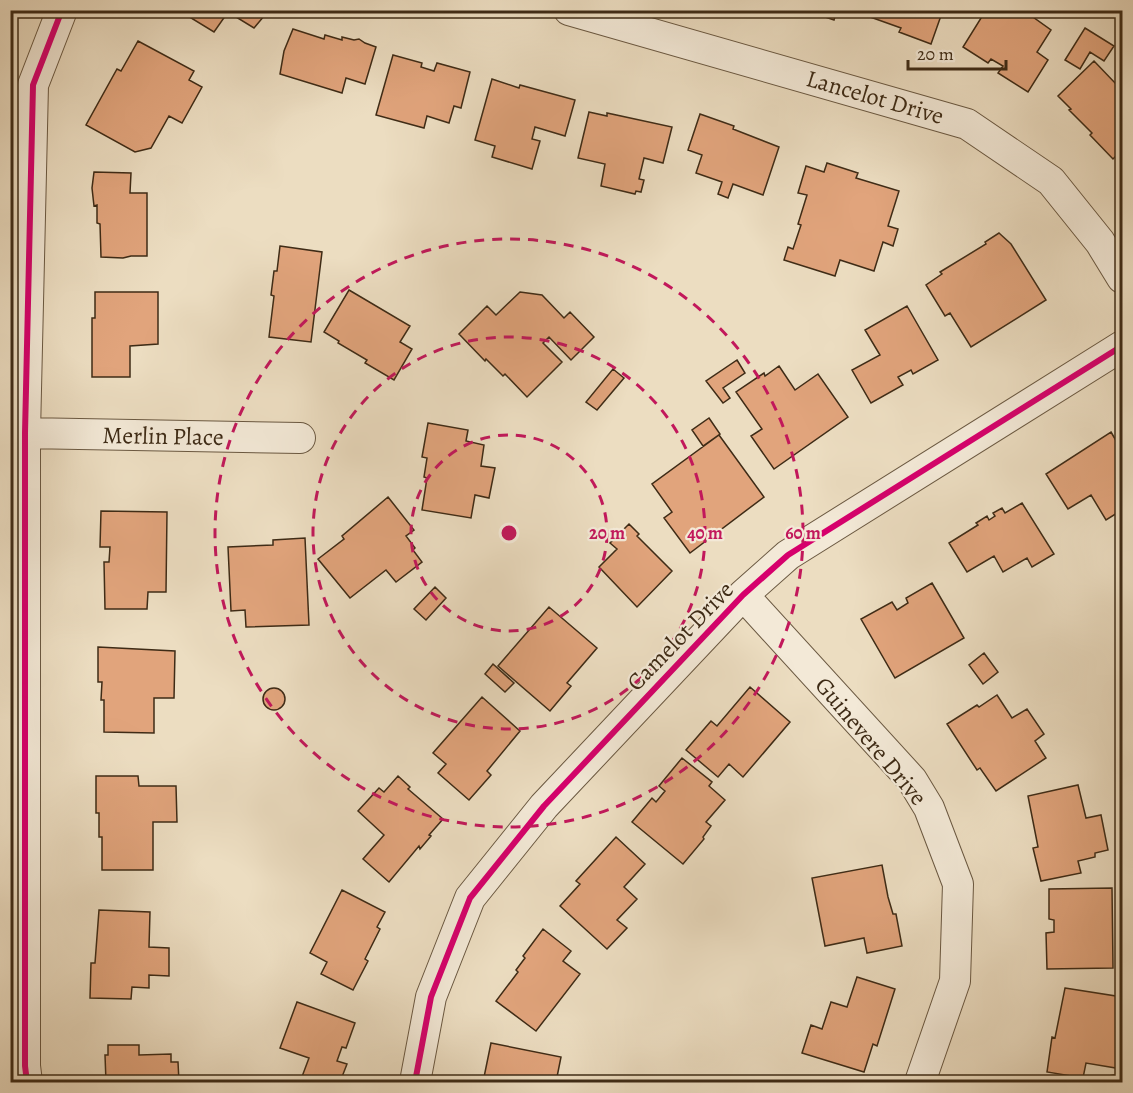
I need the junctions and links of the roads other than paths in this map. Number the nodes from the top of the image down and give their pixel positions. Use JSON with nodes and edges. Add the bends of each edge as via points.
{"nodes":[{"id":1,"x":62,"y":10,"type":"edge"},
{"id":2,"x":569,"y":10,"type":"edge"},
{"id":3,"x":1122,"y":278,"type":"edge"},
{"id":4,"x":1122,"y":346,"type":"edge"},
{"id":5,"x":25,"y":434,"type":"junction"},
{"id":6,"x":300,"y":438,"type":"dead end"},
{"id":7,"x":742,"y":595,"type":"junction"},
{"id":8,"x":27,"y":1083,"type":"edge"},
{"id":9,"x":415,"y":1083,"type":"edge"},
{"id":10,"x":920,"y":1083,"type":"edge"}],
"edges":[{"from":1,"to":5,"type":"street","via":[[33,85]]},
{"from":2,"to":3,"type":"street","name":"Lancelot Drive","via":[[967,124],[1051,181],[1100,242]]},
{"from":4,"to":7,"type":"street","name":"Camelot Drive","via":[[788,555]]},
{"from":5,"to":6,"type":"street","name":"Merlin Place"},
{"from":5,"to":8,"type":"street"},
{"from":7,"to":9,"type":"street","name":"Camelot Drive","via":[[544,806],[470,898],[431,997]]},
{"from":7,"to":10,"type":"street","name":"Guinevere Drive","via":[[912,780],[929,808],[958,884],[955,981]]}]}
